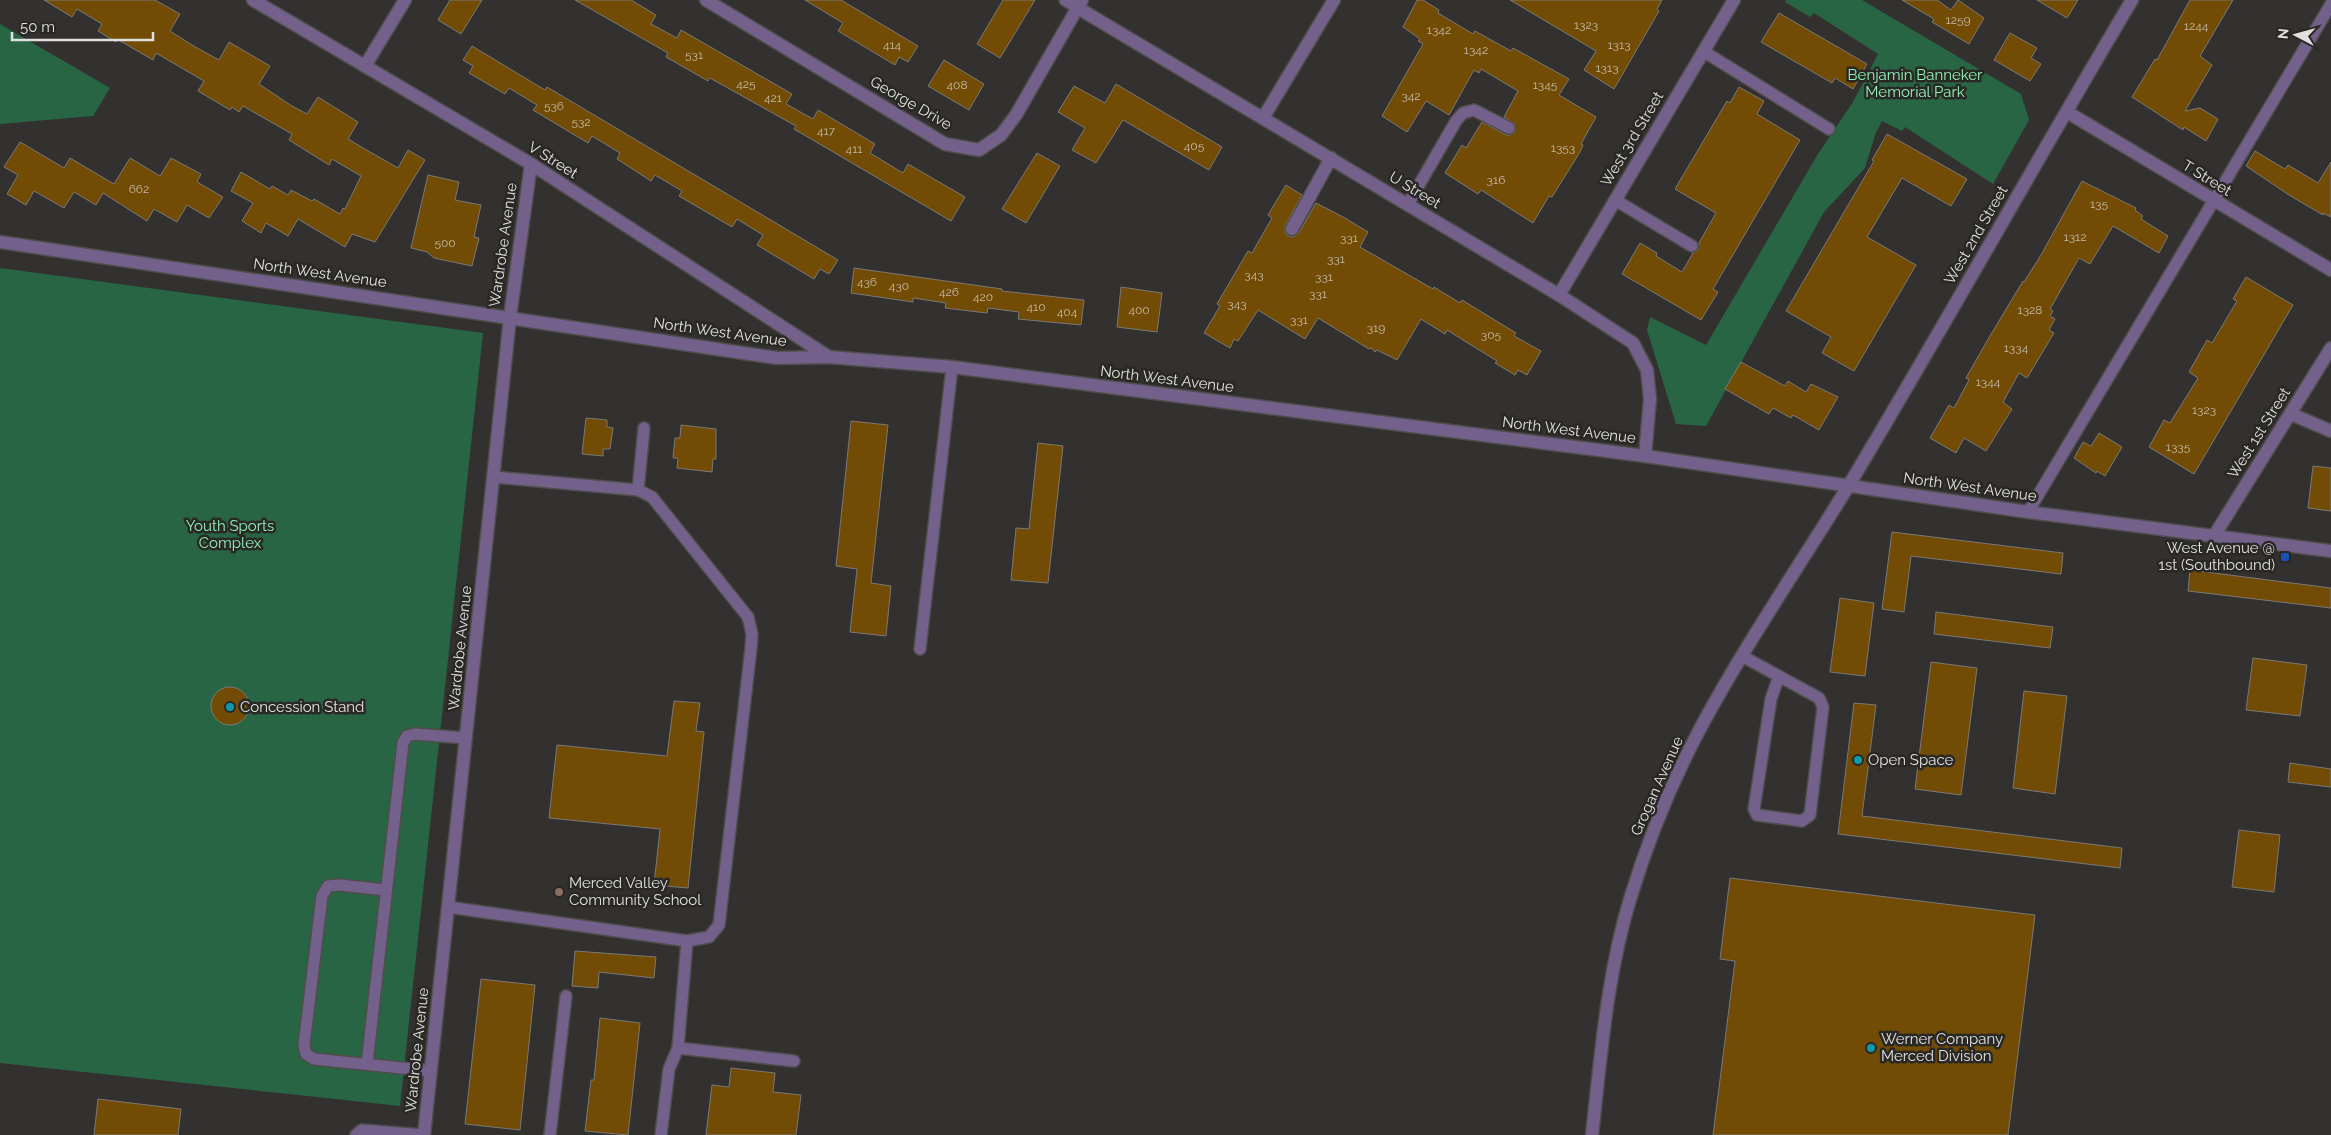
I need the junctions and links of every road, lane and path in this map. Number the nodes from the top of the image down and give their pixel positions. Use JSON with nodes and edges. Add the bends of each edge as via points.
{"nodes":[{"id":1,"x":253,"y":0,"type":"edge"},
{"id":2,"x":405,"y":0,"type":"edge"},
{"id":3,"x":706,"y":0,"type":"edge"},
{"id":4,"x":1065,"y":0,"type":"edge"},
{"id":5,"x":1334,"y":0,"type":"edge"},
{"id":6,"x":1734,"y":0,"type":"edge"},
{"id":7,"x":2132,"y":0,"type":"edge"},
{"id":8,"x":1080,"y":4,"type":"edge"},
{"id":9,"x":2331,"y":4,"type":"edge"},
{"id":10,"x":1703,"y":52,"type":"junction"},
{"id":11,"x":365,"y":66,"type":"junction"},
{"id":12,"x":2067,"y":112,"type":"junction"},
{"id":13,"x":1263,"y":118,"type":"junction"},
{"id":14,"x":1509,"y":128,"type":"dead end"},
{"id":15,"x":1829,"y":129,"type":"dead end"},
{"id":16,"x":1331,"y":158,"type":"junction"},
{"id":17,"x":531,"y":164,"type":"junction"},
{"id":18,"x":1615,"y":200,"type":"junction"},
{"id":19,"x":2213,"y":201,"type":"junction"},
{"id":20,"x":1408,"y":204,"type":"junction"},
{"id":21,"x":1292,"y":229,"type":"dead end"},
{"id":22,"x":0,"y":242,"type":"edge"},
{"id":23,"x":1692,"y":246,"type":"dead end"},
{"id":24,"x":2331,"y":270,"type":"edge"},
{"id":25,"x":1559,"y":295,"type":"junction"},
{"id":26,"x":510,"y":317,"type":"junction"},
{"id":27,"x":2331,"y":348,"type":"edge"},
{"id":28,"x":829,"y":357,"type":"junction"},
{"id":29,"x":952,"y":367,"type":"junction"},
{"id":30,"x":2291,"y":414,"type":"junction"},
{"id":31,"x":644,"y":428,"type":"dead end"},
{"id":32,"x":2331,"y":431,"type":"edge"},
{"id":33,"x":1645,"y":456,"type":"junction"},
{"id":34,"x":494,"y":477,"type":"junction"},
{"id":35,"x":1848,"y":486,"type":"junction"},
{"id":36,"x":638,"y":490,"type":"junction"},
{"id":37,"x":2028,"y":512,"type":"junction"},
{"id":38,"x":2214,"y":536,"type":"junction"},
{"id":39,"x":2331,"y":551,"type":"edge"},
{"id":40,"x":920,"y":649,"type":"dead end"},
{"id":41,"x":1742,"y":656,"type":"junction"},
{"id":42,"x":1779,"y":676,"type":"junction"},
{"id":43,"x":466,"y":738,"type":"junction"},
{"id":44,"x":386,"y":890,"type":"junction"},
{"id":45,"x":448,"y":907,"type":"junction"},
{"id":46,"x":687,"y":941,"type":"junction"},
{"id":47,"x":566,"y":996,"type":"dead end"},
{"id":48,"x":678,"y":1048,"type":"junction"},
{"id":49,"x":794,"y":1061,"type":"dead end"},
{"id":50,"x":367,"y":1064,"type":"junction"},
{"id":51,"x":431,"y":1071,"type":"junction"},
{"id":52,"x":356,"y":1135,"type":"edge"},
{"id":53,"x":424,"y":1135,"type":"edge"},
{"id":54,"x":550,"y":1135,"type":"edge"},
{"id":55,"x":661,"y":1135,"type":"edge"},
{"id":56,"x":1592,"y":1135,"type":"edge"}],
"edges":[{"from":1,"to":11,"type":"street","name":"V Street"},
{"from":2,"to":11,"type":"street"},
{"from":3,"to":8,"type":"street","name":"George Drive","via":[[945,144],[978,150],[1001,135],[1011,122]]},
{"from":4,"to":8,"type":"lane"},
{"from":5,"to":13,"type":"street"},
{"from":6,"to":10,"type":"street","name":"West 3rd Street"},
{"from":7,"to":12,"type":"street","name":"West 2nd Street"},
{"from":8,"to":13,"type":"street","name":"U Street"},
{"from":9,"to":19,"type":"lane"},
{"from":10,"to":15,"type":"lane"},
{"from":10,"to":18,"type":"street","name":"West 3rd Street"},
{"from":11,"to":17,"type":"street","name":"V Street"},
{"from":12,"to":19,"type":"street","name":"T Street"},
{"from":12,"to":35,"type":"street","name":"West 2nd Street"},
{"from":13,"to":16,"type":"street","name":"U Street"},
{"from":14,"to":20,"type":"lane","via":[[1474,110],[1463,113]]},
{"from":16,"to":20,"type":"street","name":"U Street"},
{"from":16,"to":21,"type":"street"},
{"from":17,"to":26,"type":"street","name":"Wardrobe Avenue"},
{"from":17,"to":28,"type":"street","name":"V Street"},
{"from":18,"to":23,"type":"lane"},
{"from":18,"to":25,"type":"street","name":"West 3rd Street"},
{"from":19,"to":24,"type":"street","name":"T Street"},
{"from":19,"to":37,"type":"lane"},
{"from":20,"to":25,"type":"street","name":"U Street"},
{"from":22,"to":26,"type":"street","name":"North West Avenue"},
{"from":25,"to":33,"type":"street","name":"U Street","via":[[1633,343],[1647,370],[1650,399]]},
{"from":26,"to":28,"type":"street","name":"North West Avenue","via":[[777,358]]},
{"from":26,"to":34,"type":"street","name":"Wardrobe Avenue"},
{"from":27,"to":30,"type":"street","name":"West 1st Street"},
{"from":28,"to":29,"type":"street","name":"North West Avenue"},
{"from":29,"to":33,"type":"street","name":"North West Avenue"},
{"from":29,"to":40,"type":"lane"},
{"from":30,"to":32,"type":"street"},
{"from":30,"to":38,"type":"street","name":"West 1st Street"},
{"from":31,"to":36,"type":"lane"},
{"from":33,"to":35,"type":"street","name":"North West Avenue"},
{"from":34,"to":36,"type":"lane"},
{"from":34,"to":43,"type":"street","name":"Wardrobe Avenue"},
{"from":35,"to":37,"type":"street","name":"North West Avenue"},
{"from":35,"to":41,"type":"street","name":"Grogan Avenue"},
{"from":36,"to":46,"type":"lane","via":[[652,496],[660,506],[748,618],[752,634],[719,925],[708,937]]},
{"from":37,"to":38,"type":"street","name":"North West Avenue"},
{"from":38,"to":39,"type":"street","name":"North West Avenue"},
{"from":41,"to":42,"type":"lane"},
{"from":41,"to":56,"type":"street","name":"Grogan Avenue","via":[[1701,726],[1666,801],[1631,896],[1606,1010]]},
{"from":42,"to":42,"type":"lane","via":[[1771,699],[1754,809],[1757,815],[1802,821],[1810,815],[1823,707],[1819,698]]},
{"from":43,"to":44,"type":"lane","via":[[415,734],[407,736],[403,743]]},
{"from":43,"to":45,"type":"street","name":"Wardrobe Avenue"},
{"from":44,"to":50,"type":"lane"},
{"from":44,"to":50,"type":"lane","via":[[328,886],[322,896],[304,1045],[306,1054],[314,1059]]},
{"from":45,"to":46,"type":"lane"},
{"from":45,"to":51,"type":"street","name":"Wardrobe Avenue"},
{"from":46,"to":48,"type":"lane"},
{"from":47,"to":54,"type":"lane"},
{"from":48,"to":49,"type":"lane"},
{"from":48,"to":55,"type":"lane","via":[[669,1069]]},
{"from":50,"to":51,"type":"lane"},
{"from":51,"to":53,"type":"street","name":"Wardrobe Avenue"},
{"from":52,"to":53,"type":"lane","via":[[362,1130]]}]}
